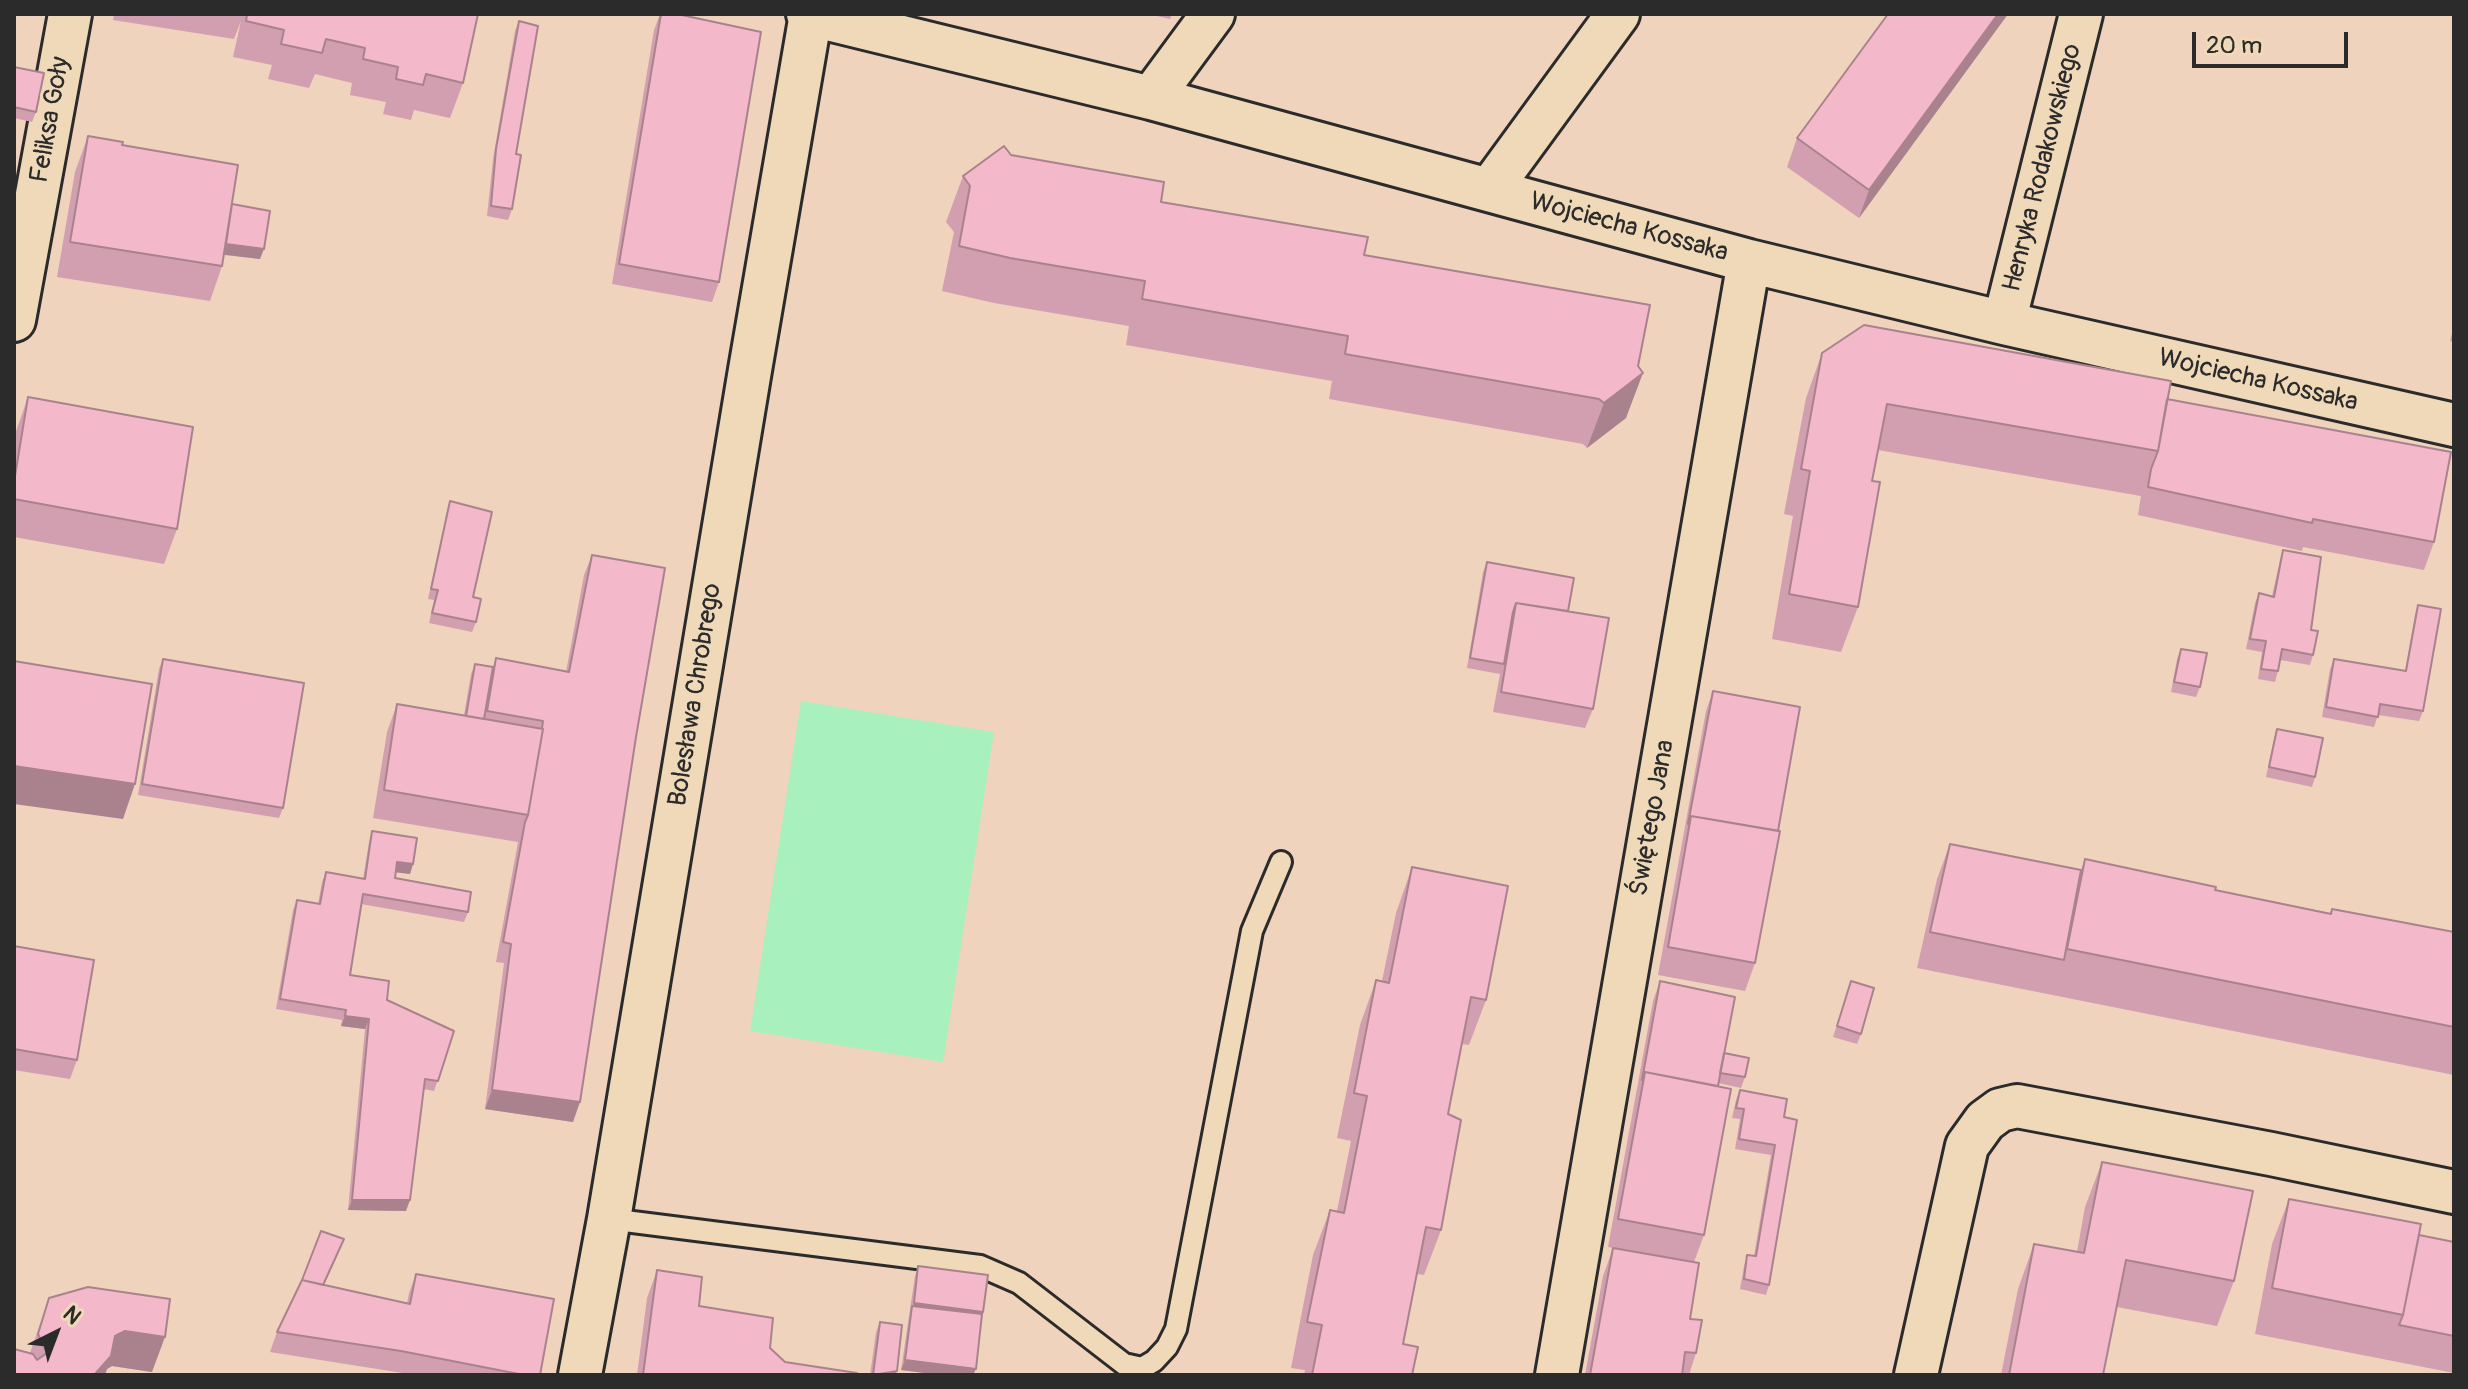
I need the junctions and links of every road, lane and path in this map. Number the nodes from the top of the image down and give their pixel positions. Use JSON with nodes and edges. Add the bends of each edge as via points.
{"nodes":[{"id":1,"x":70,"y":14,"type":"edge"},
{"id":2,"x":810,"y":14,"type":"edge"},
{"id":3,"x":1213,"y":14,"type":"edge"},
{"id":4,"x":1618,"y":14,"type":"edge"},
{"id":5,"x":2081,"y":14,"type":"edge"},
{"id":6,"x":1151,"y":98,"type":"junction"},
{"id":7,"x":1490,"y":189,"type":"junction"},
{"id":8,"x":1749,"y":261,"type":"junction"},
{"id":9,"x":14,"y":320,"type":"edge"},
{"id":10,"x":2004,"y":323,"type":"junction"},
{"id":11,"x":2454,"y":425,"type":"edge"},
{"id":12,"x":1281,"y":862,"type":"dead end"},
{"id":13,"x":2454,"y":1192,"type":"edge"},
{"id":14,"x":609,"y":1219,"type":"junction"},
{"id":15,"x":580,"y":1375,"type":"edge"},
{"id":16,"x":1557,"y":1375,"type":"edge"},
{"id":17,"x":1916,"y":1375,"type":"edge"}],
"edges":[{"from":1,"to":9,"type":"street","name":"Feliksa Goły"},
{"from":2,"to":6,"type":"street","name":"Wojciecha Kossaka"},
{"from":2,"to":14,"type":"street","name":"Bolesława Chrobrego"},
{"from":3,"to":6,"type":"street"},
{"from":4,"to":7,"type":"street"},
{"from":5,"to":10,"type":"street","name":"Henryka Rodakowskiego"},
{"from":6,"to":7,"type":"street","name":"Wojciecha Kossaka"},
{"from":7,"to":8,"type":"street","name":"Wojciecha Kossaka"},
{"from":8,"to":10,"type":"street","name":"Wojciecha Kossaka"},
{"from":8,"to":16,"type":"street","name":"Świętego Jana"},
{"from":10,"to":11,"type":"street","name":"Wojciecha Kossaka"},
{"from":12,"to":14,"type":"lane","via":[[1252,931],[1176,1329],[1167,1347],[1142,1368],[1124,1364],[1019,1283],[980,1266]]},
{"from":13,"to":17,"type":"street","via":[[2017,1106],[2000,1110],[1967,1146]]},
{"from":14,"to":15,"type":"street","name":"Bolesława Chrobrego"}]}
